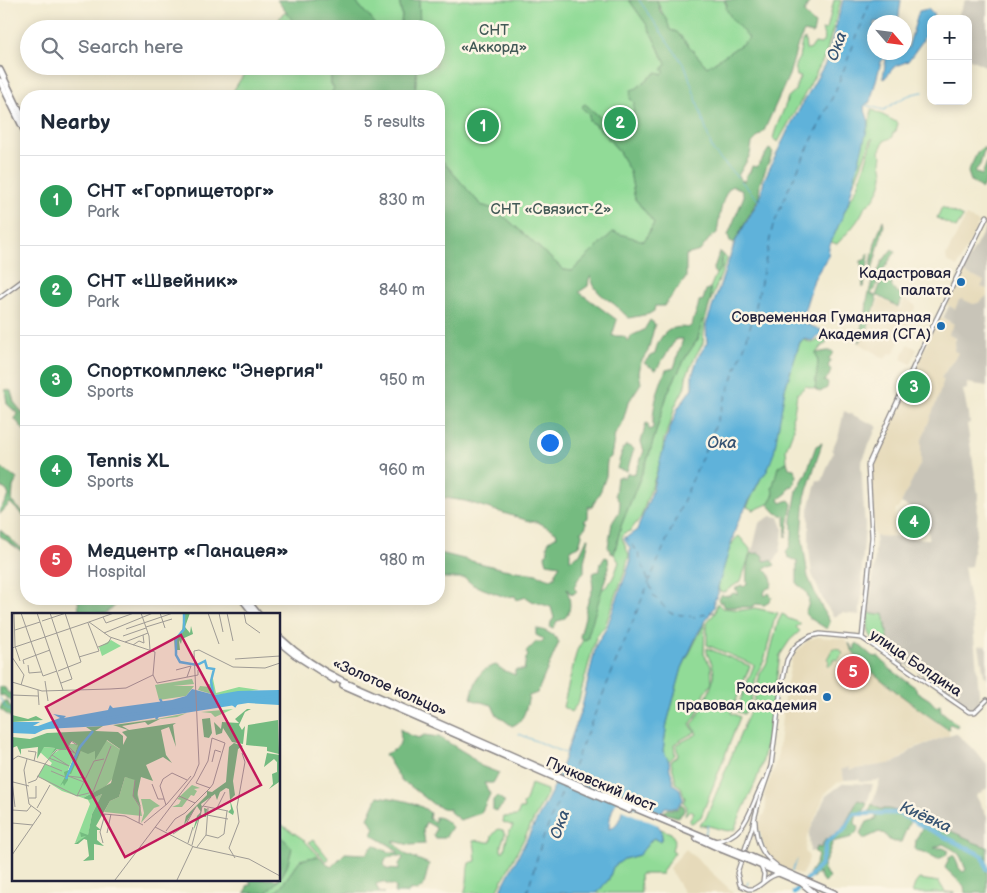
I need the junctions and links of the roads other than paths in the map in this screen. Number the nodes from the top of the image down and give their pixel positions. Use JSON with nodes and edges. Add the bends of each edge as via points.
{"nodes":[{"id":1,"x":0,"y":70,"type":"edge"},
{"id":2,"x":0,"y":81,"type":"edge"},
{"id":3,"x":20,"y":112,"type":"edge"},
{"id":4,"x":20,"y":122,"type":"edge"},
{"id":5,"x":987,"y":216,"type":"edge"},
{"id":6,"x":20,"y":282,"type":"edge"},
{"id":7,"x":0,"y":296,"type":"edge"},
{"id":8,"x":280,"y":638,"type":"edge"},
{"id":9,"x":862,"y":638,"type":"junction"},
{"id":10,"x":280,"y":643,"type":"edge"},
{"id":11,"x":987,"y":700,"type":"edge"},
{"id":12,"x":497,"y":750,"type":"junction"},
{"id":13,"x":768,"y":776,"type":"junction"},
{"id":14,"x":755,"y":816,"type":"junction"},
{"id":15,"x":698,"y":837,"type":"junction"},
{"id":16,"x":713,"y":841,"type":"junction"},
{"id":17,"x":722,"y":847,"type":"junction"},
{"id":18,"x":748,"y":858,"type":"junction"},
{"id":19,"x":759,"y":865,"type":"junction"},
{"id":20,"x":781,"y":872,"type":"junction"},
{"id":21,"x":762,"y":885,"type":"junction"},
{"id":22,"x":814,"y":893,"type":"edge"},
{"id":23,"x":834,"y":893,"type":"edge"}],
"edges":[{"from":1,"to":3,"type":"highway"},
{"from":2,"to":4,"type":"highway"},
{"from":5,"to":9,"type":"main road","via":[[868,465],[872,537]]},
{"from":6,"to":7,"type":"main road"},
{"from":8,"to":12,"type":"highway","name":"«Золотое кольцо»","via":[[334,677]]},
{"from":9,"to":11,"type":"main road","name":"улица Болдина","via":[[969,712],[975,712]]},
{"from":9,"to":13,"type":"main road","name":"улица Болдина","via":[[820,634],[804,638],[794,648],[785,668],[774,756]]},
{"from":10,"to":12,"type":"highway","name":"«Золотое кольцо»","via":[[335,681]]},
{"from":12,"to":15,"type":"highway","name":"Пучковский мост"},
{"from":13,"to":14,"type":"main road","name":"улица Болдина"},
{"from":13,"to":16,"type":"main road","via":[[736,834]]},
{"from":14,"to":20,"type":"main road","via":[[760,846]]},
{"from":14,"to":21,"type":"main road","name":"улица Болдина","via":[[737,876],[740,885],[748,889]]},
{"from":15,"to":16,"type":"highway"},
{"from":15,"to":17,"type":"highway"},
{"from":16,"to":17,"type":"highway"},
{"from":17,"to":18,"type":"highway","bridge":true},
{"from":18,"to":19,"type":"highway"},
{"from":18,"to":20,"type":"highway"},
{"from":19,"to":20,"type":"highway"},
{"from":19,"to":21,"type":"main road","via":[[764,874]]},
{"from":20,"to":21,"type":"main road"},
{"from":20,"to":22,"type":"highway"},
{"from":20,"to":23,"type":"highway"}]}
